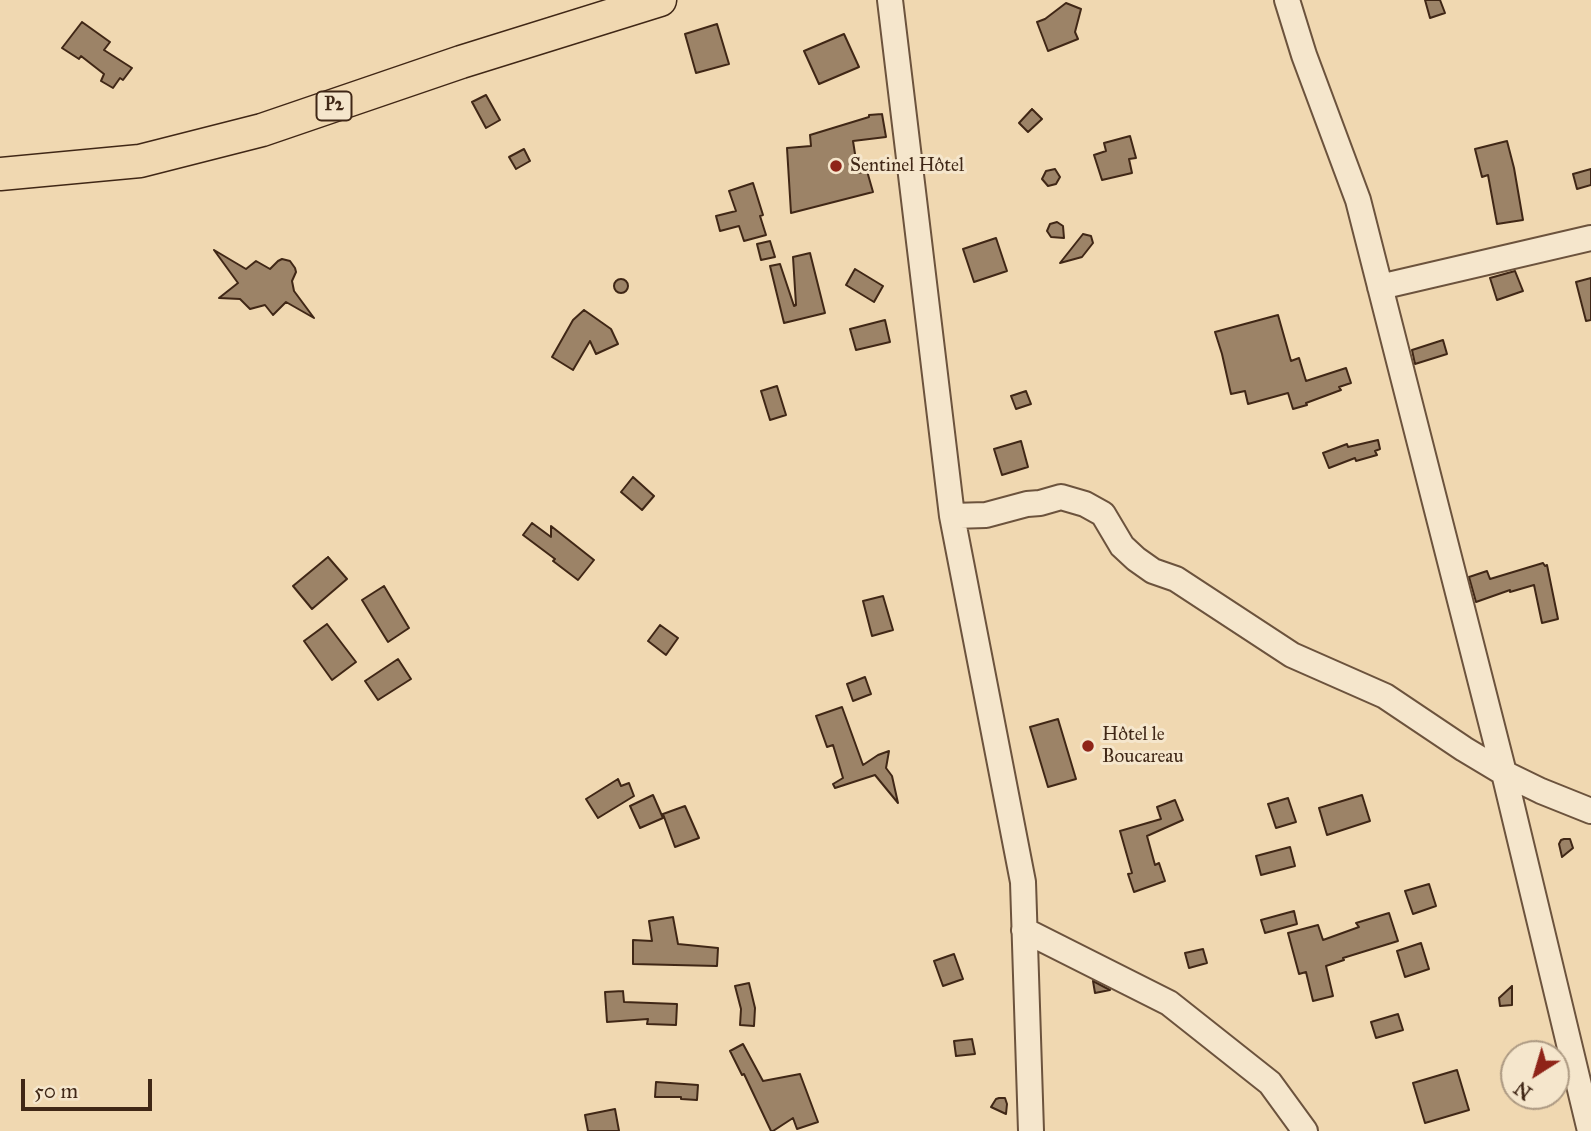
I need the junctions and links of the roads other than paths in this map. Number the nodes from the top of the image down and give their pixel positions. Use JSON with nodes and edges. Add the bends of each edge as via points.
{"nodes":[{"id":1,"x":660,"y":0,"type":"edge"},
{"id":2,"x":890,"y":0,"type":"edge"},
{"id":3,"x":1287,"y":0,"type":"edge"},
{"id":4,"x":625,"y":5,"type":"edge"},
{"id":5,"x":2,"y":171,"type":"edge"},
{"id":6,"x":1591,"y":238,"type":"edge"},
{"id":7,"x":1381,"y":287,"type":"junction"},
{"id":8,"x":952,"y":516,"type":"junction"},
{"id":9,"x":1504,"y":773,"type":"junction"},
{"id":10,"x":1591,"y":811,"type":"edge"},
{"id":11,"x":1024,"y":930,"type":"junction"},
{"id":12,"x":1031,"y":1131,"type":"edge"},
{"id":13,"x":1305,"y":1131,"type":"edge"},
{"id":14,"x":1590,"y":1131,"type":"edge"}],
"edges":[{"from":1,"to":4,"type":"main road","number":"P2"},
{"from":2,"to":8,"type":"street"},
{"from":3,"to":7,"type":"street","via":[[1358,200]]},
{"from":4,"to":5,"type":"main road","number":"P2","via":[[262,130],[140,161]]},
{"from":6,"to":7,"type":"street"},
{"from":7,"to":9,"type":"street"},
{"from":8,"to":9,"type":"street","via":[[986,515],[1061,497],[1085,505],[1103,514],[1122,546],[1153,571],[1176,579],[1292,655],[1385,696]]},
{"from":8,"to":11,"type":"street","via":[[1023,882]]},
{"from":9,"to":10,"type":"street"},
{"from":9,"to":14,"type":"street"},
{"from":11,"to":12,"type":"street"},
{"from":11,"to":13,"type":"street","via":[[1169,1003],[1269,1083]]}]}
